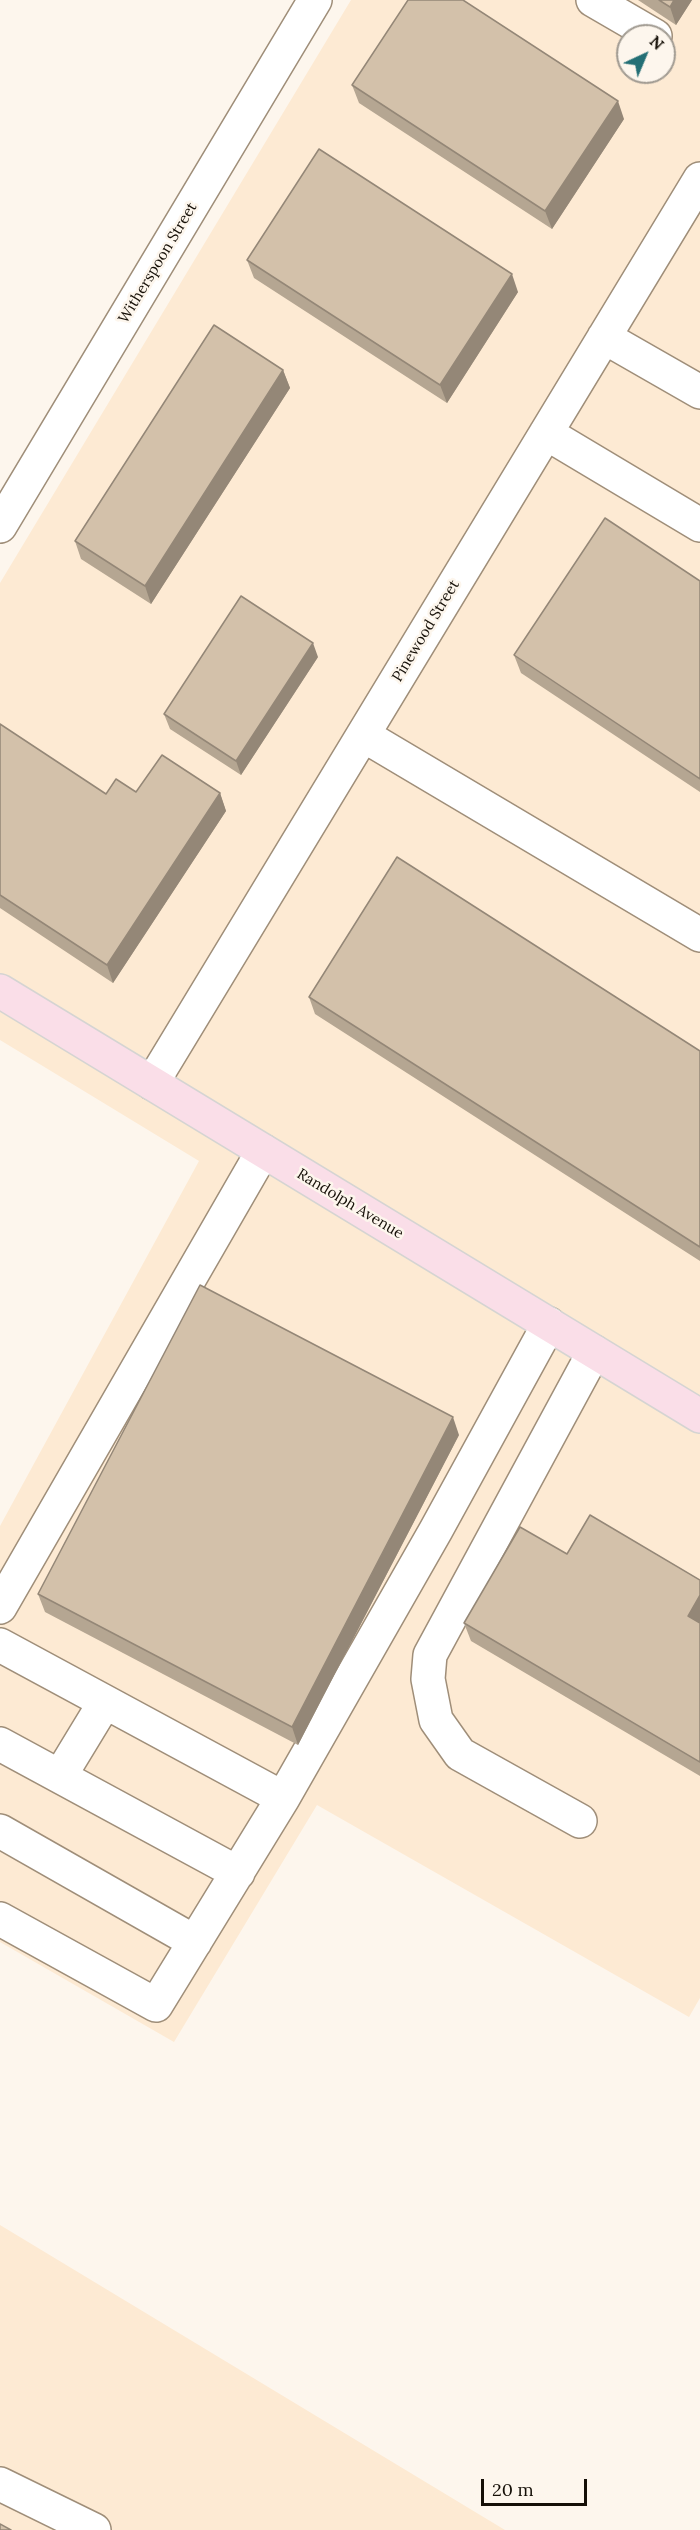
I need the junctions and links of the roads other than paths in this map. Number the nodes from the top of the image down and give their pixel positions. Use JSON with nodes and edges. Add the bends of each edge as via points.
{"nodes":[{"id":1,"x":315,"y":0,"type":"edge"},
{"id":2,"x":593,"y":0,"type":"edge"},
{"id":3,"x":634,"y":24,"type":"edge"},
{"id":4,"x":700,"y":179,"type":"edge"},
{"id":5,"x":604,"y":337,"type":"junction"},
{"id":6,"x":700,"y":392,"type":"edge"},
{"id":7,"x":546,"y":433,"type":"junction"},
{"id":8,"x":700,"y":525,"type":"edge"},
{"id":9,"x":0,"y":526,"type":"edge"},
{"id":10,"x":363,"y":735,"type":"junction"},
{"id":11,"x":700,"y":935,"type":"edge"},
{"id":12,"x":0,"y":991,"type":"edge"},
{"id":13,"x":152,"y":1083,"type":"junction"},
{"id":14,"x":263,"y":1151,"type":"junction"},
{"id":15,"x":549,"y":1324,"type":"junction"},
{"id":16,"x":594,"y":1352,"type":"junction"},
{"id":17,"x":700,"y":1416,"type":"edge"},
{"id":18,"x":0,"y":1607,"type":"edge"},
{"id":19,"x":0,"y":1645,"type":"edge"},
{"id":20,"x":105,"y":1702,"type":"junction"},
{"id":21,"x":0,"y":1744,"type":"edge"},
{"id":22,"x":60,"y":1776,"type":"junction"},
{"id":23,"x":283,"y":1798,"type":"junction"},
{"id":24,"x":580,"y":1821,"type":"dead end"},
{"id":25,"x":0,"y":1831,"type":"edge"},
{"id":26,"x":238,"y":1873,"type":"junction"},
{"id":27,"x":0,"y":1919,"type":"edge"},
{"id":28,"x":195,"y":1942,"type":"junction"},
{"id":29,"x":0,"y":2484,"type":"edge"},
{"id":30,"x":94,"y":2530,"type":"edge"}],
"edges":[{"from":1,"to":9,"type":"street","name":"Witherspoon Street"},
{"from":2,"to":3,"type":"street"},
{"from":4,"to":5,"type":"street","name":"Pinewood Street"},
{"from":5,"to":6,"type":"street"},
{"from":5,"to":7,"type":"street","name":"Pinewood Street"},
{"from":7,"to":8,"type":"street"},
{"from":7,"to":10,"type":"street","name":"Pinewood Street"},
{"from":10,"to":11,"type":"street"},
{"from":10,"to":13,"type":"street","name":"Pinewood Street"},
{"from":12,"to":13,"type":"main road","name":"Randolph Avenue"},
{"from":13,"to":14,"type":"main road","name":"Randolph Avenue"},
{"from":14,"to":15,"type":"main road","name":"Randolph Avenue"},
{"from":14,"to":18,"type":"street"},
{"from":15,"to":16,"type":"main road","name":"Randolph Avenue"},
{"from":15,"to":23,"type":"street"},
{"from":16,"to":17,"type":"main road","name":"Randolph Avenue"},
{"from":16,"to":24,"type":"street","via":[[430,1655],[428,1679],[436,1720],[460,1754]]},
{"from":19,"to":20,"type":"street"},
{"from":20,"to":22,"type":"street"},
{"from":20,"to":23,"type":"street"},
{"from":21,"to":22,"type":"street"},
{"from":22,"to":26,"type":"street"},
{"from":23,"to":26,"type":"street"},
{"from":25,"to":28,"type":"street"},
{"from":26,"to":28,"type":"street"},
{"from":27,"to":28,"type":"street","via":[[156,2005]]},
{"from":29,"to":30,"type":"street"}]}
